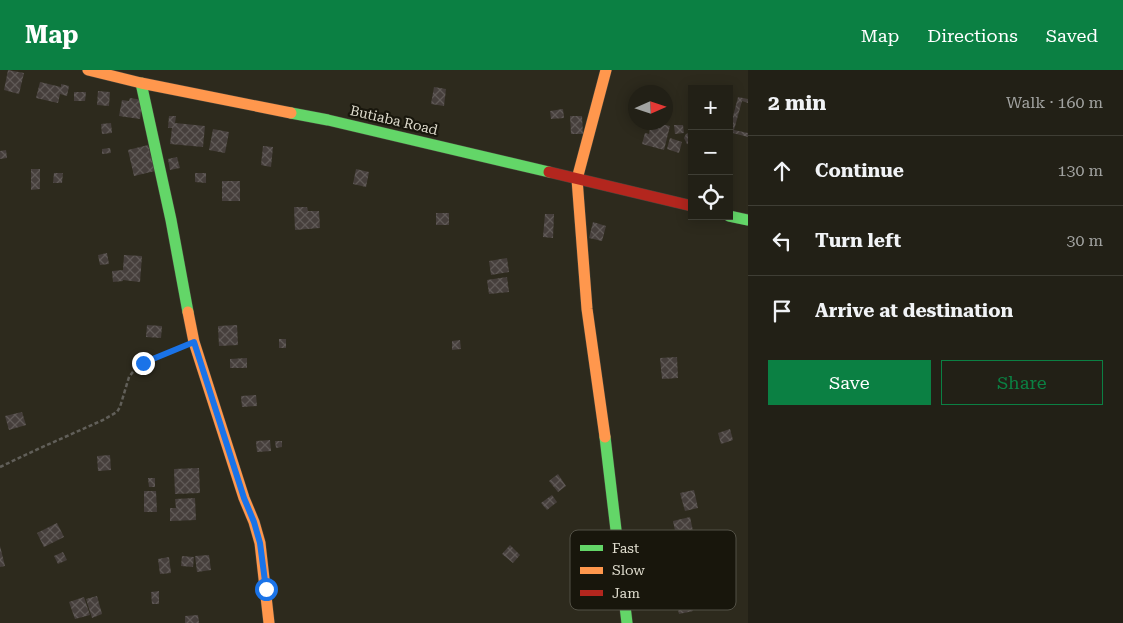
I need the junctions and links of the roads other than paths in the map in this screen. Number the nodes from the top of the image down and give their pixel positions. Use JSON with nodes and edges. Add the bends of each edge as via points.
{"nodes":[{"id":1,"x":88,"y":70,"type":"edge"},
{"id":2,"x":606,"y":70,"type":"edge"},
{"id":3,"x":141,"y":83,"type":"junction"},
{"id":4,"x":578,"y":179,"type":"junction"},
{"id":5,"x":688,"y":205,"type":"edge"},
{"id":6,"x":733,"y":217,"type":"edge"},
{"id":7,"x":748,"y":220,"type":"edge"},
{"id":8,"x":617,"y":530,"type":"edge"},
{"id":9,"x":626,"y":610,"type":"edge"},
{"id":10,"x":269,"y":623,"type":"edge"},
{"id":11,"x":627,"y":623,"type":"edge"}],
"edges":[{"from":1,"to":3,"type":"street","name":"Butiaba Road"},
{"from":2,"to":4,"type":"street"},
{"from":3,"to":4,"type":"street","name":"Butiaba Road","via":[[328,120]]},
{"from":3,"to":10,"type":"street","via":[[194,342],[260,543]]},
{"from":4,"to":5,"type":"street","name":"Butiaba Road"},
{"from":4,"to":8,"type":"street","via":[[586,309]]},
{"from":6,"to":7,"type":"street"},
{"from":9,"to":11,"type":"street"}]}
